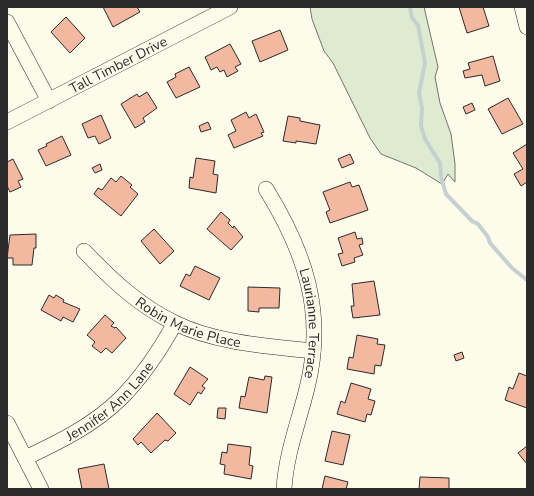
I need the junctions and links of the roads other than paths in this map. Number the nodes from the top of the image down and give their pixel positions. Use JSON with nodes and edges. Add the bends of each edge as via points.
{"nodes":[{"id":1,"x":230,"y":7,"type":"edge"},
{"id":2,"x":522,"y":7,"type":"edge"},
{"id":3,"x":7,"y":22,"type":"edge"},
{"id":4,"x":527,"y":27,"type":"edge"},
{"id":5,"x":49,"y":101,"type":"junction"},
{"id":6,"x":7,"y":122,"type":"edge"},
{"id":7,"x":266,"y":189,"type":"dead end"},
{"id":8,"x":84,"y":251,"type":"dead end"},
{"id":9,"x":175,"y":323,"type":"junction"},
{"id":10,"x":313,"y":351,"type":"junction"},
{"id":11,"x":7,"y":422,"type":"edge"},
{"id":12,"x":25,"y":458,"type":"junction"},
{"id":13,"x":41,"y":489,"type":"edge"},
{"id":14,"x":284,"y":489,"type":"edge"}],
"edges":[{"from":1,"to":5,"type":"street","name":"Tall Timber Drive"},
{"from":2,"to":4,"type":"street"},
{"from":3,"to":5,"type":"street"},
{"from":5,"to":6,"type":"street","name":"Tall Timber Drive"},
{"from":7,"to":10,"type":"street","name":"Laurianne Terrace","via":[[285,219],[307,275],[313,325]]},
{"from":8,"to":9,"type":"street","name":"Robin Marie Place","via":[[117,284]]},
{"from":9,"to":10,"type":"street","name":"Robin Marie Place","via":[[194,331],[229,339],[270,347]]},
{"from":9,"to":12,"type":"street","name":"Jennifer Ann Lane","via":[[160,350],[121,398],[81,429]]},
{"from":10,"to":14,"type":"street","name":"Laurianne Terrace","via":[[307,387],[289,455]]},
{"from":11,"to":12,"type":"street"},
{"from":12,"to":13,"type":"street"}]}
